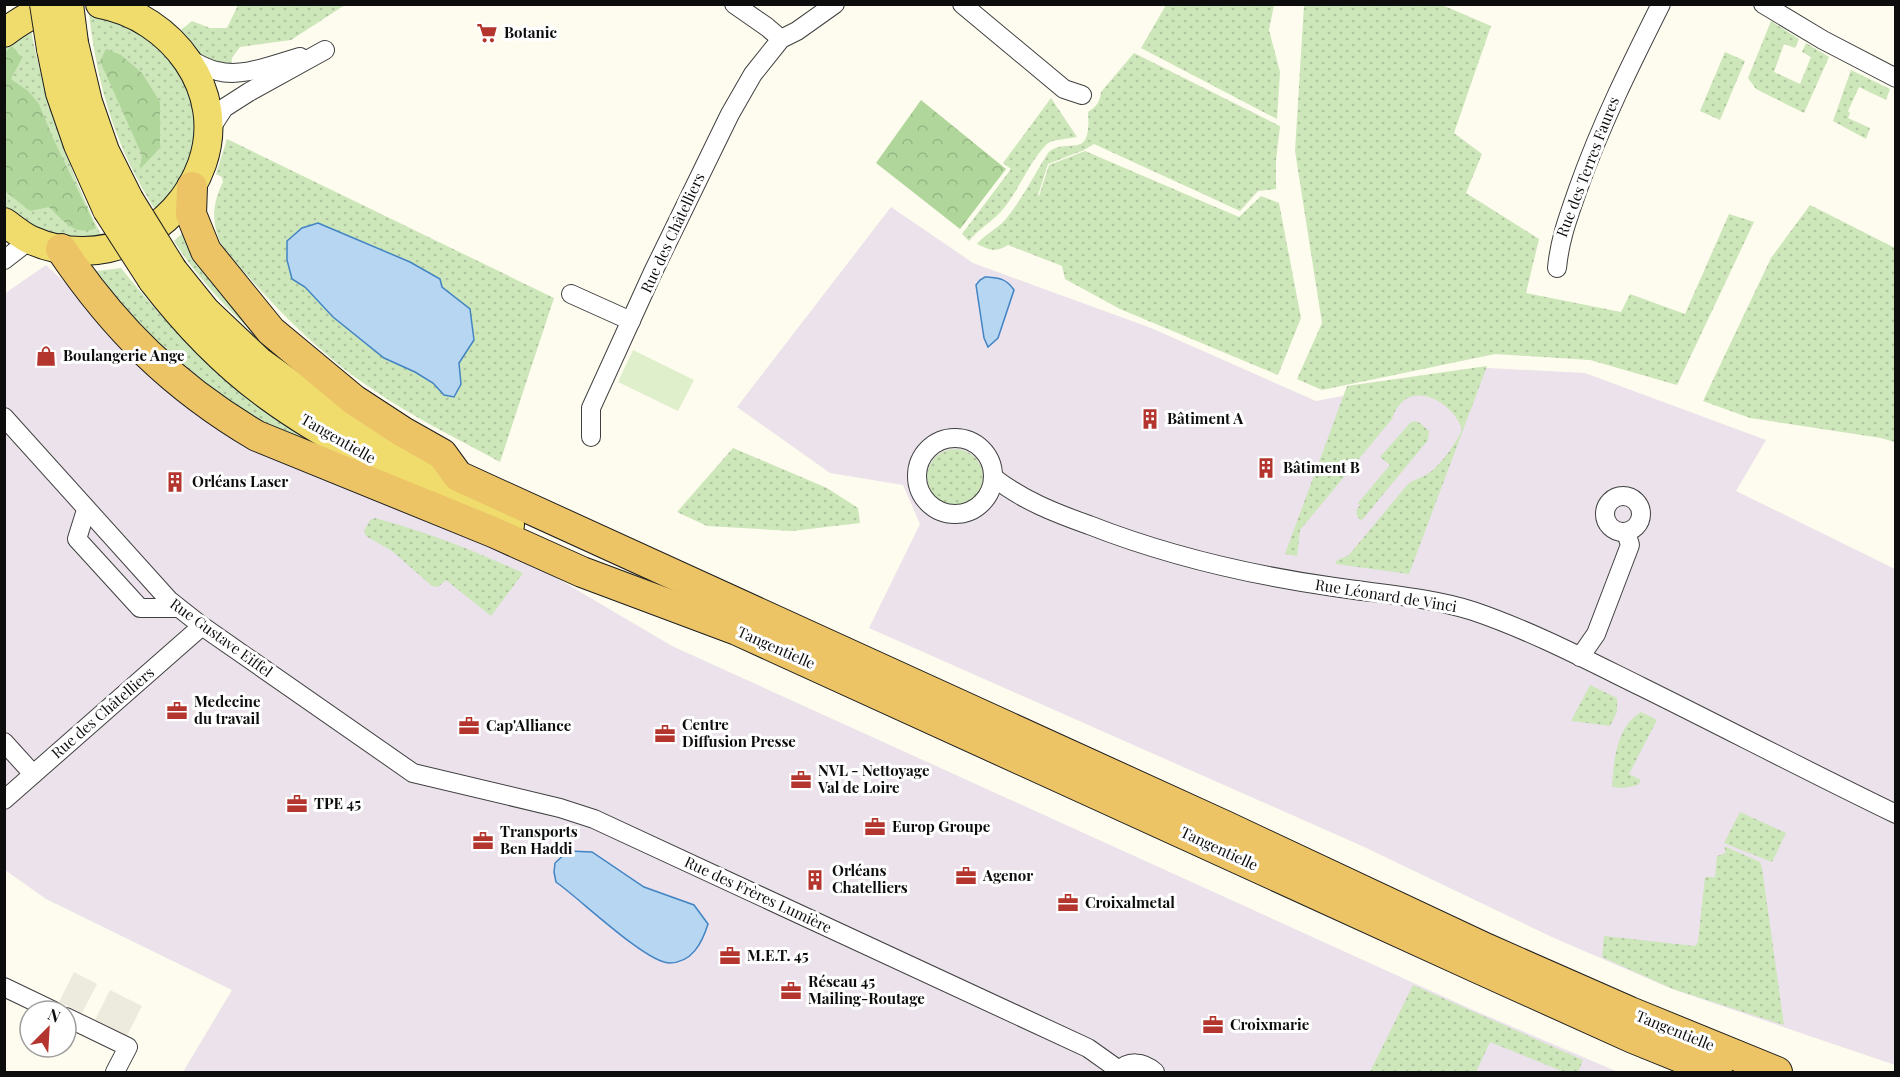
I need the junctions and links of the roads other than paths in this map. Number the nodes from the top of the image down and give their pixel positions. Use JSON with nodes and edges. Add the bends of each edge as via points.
{"nodes":[{"id":1,"x":44,"y":4,"type":"edge"},
{"id":2,"x":69,"y":4,"type":"edge"},
{"id":3,"x":81,"y":4,"type":"edge"},
{"id":4,"x":100,"y":4,"type":"edge"},
{"id":5,"x":734,"y":4,"type":"edge"},
{"id":6,"x":835,"y":4,"type":"edge"},
{"id":7,"x":962,"y":4,"type":"edge"},
{"id":8,"x":1661,"y":4,"type":"edge"},
{"id":9,"x":1763,"y":4,"type":"edge"},
{"id":10,"x":132,"y":9,"type":"edge"},
{"id":11,"x":4,"y":33,"type":"edge"},
{"id":12,"x":781,"y":39,"type":"junction"},
{"id":13,"x":63,"y":46,"type":"junction"},
{"id":14,"x":186,"y":57,"type":"junction"},
{"id":15,"x":1896,"y":78,"type":"edge"},
{"id":16,"x":1082,"y":95,"type":"dead end"},
{"id":17,"x":207,"y":135,"type":"junction"},
{"id":18,"x":192,"y":187,"type":"junction"},
{"id":19,"x":4,"y":222,"type":"edge"},
{"id":20,"x":30,"y":240,"type":"junction"},
{"id":21,"x":61,"y":249,"type":"junction"},
{"id":22,"x":4,"y":260,"type":"edge"},
{"id":23,"x":1557,"y":268,"type":"dead end"},
{"id":24,"x":162,"y":275,"type":"junction"},
{"id":25,"x":572,"y":294,"type":"dead end"},
{"id":26,"x":632,"y":321,"type":"junction"},
{"id":27,"x":4,"y":417,"type":"edge"},
{"id":28,"x":591,"y":437,"type":"dead end"},
{"id":29,"x":458,"y":477,"type":"junction"},
{"id":30,"x":993,"y":477,"type":"junction"},
{"id":31,"x":981,"y":504,"type":"junction"},
{"id":32,"x":1046,"y":509,"type":"junction"},
{"id":33,"x":86,"y":510,"type":"junction"},
{"id":34,"x":1626,"y":532,"type":"dead end"},
{"id":35,"x":178,"y":608,"type":"junction"},
{"id":36,"x":202,"y":626,"type":"junction"},
{"id":37,"x":737,"y":630,"type":"junction"},
{"id":38,"x":1580,"y":657,"type":"junction"},
{"id":39,"x":4,"y":742,"type":"edge"},
{"id":40,"x":385,"y":755,"type":"joint"},
{"id":41,"x":33,"y":774,"type":"junction"},
{"id":42,"x":4,"y":800,"type":"edge"},
{"id":43,"x":1896,"y":814,"type":"edge"},
{"id":44,"x":4,"y":987,"type":"edge"},
{"id":45,"x":29,"y":999,"type":"edge"},
{"id":46,"x":78,"y":1023,"type":"edge"},
{"id":47,"x":1118,"y":1071,"type":"edge"},
{"id":48,"x":115,"y":1072,"type":"edge"},
{"id":49,"x":1155,"y":1072,"type":"edge"},
{"id":50,"x":1717,"y":1072,"type":"edge"},
{"id":51,"x":1778,"y":1072,"type":"edge"}],
"edges":[{"from":1,"to":13,"type":"main road","bridge":true},
{"from":2,"to":13,"type":"main road","bridge":true},
{"from":3,"to":11,"type":"main road","via":[[57,6],[20,20]]},
{"from":4,"to":10,"type":"main road"},
{"from":5,"to":12,"type":"street"},
{"from":6,"to":12,"type":"street"},
{"from":7,"to":16,"type":"street","via":[[1064,89]]},
{"from":8,"to":23,"type":"street","name":"Rue des Terres Faures","via":[[1596,139],[1559,243]]},
{"from":9,"to":15,"type":"street"},
{"from":10,"to":14,"type":"main road"},
{"from":12,"to":26,"type":"street","name":"Rue des Châtelliers","via":[[753,74],[729,114]]},
{"from":13,"to":24,"type":"main road","bridge":true,"via":[[60,93],[78,146]]},
{"from":14,"to":17,"type":"main road","via":[[204,99]]},
{"from":14,"to":17,"type":"street","via":[[205,68],[241,73],[325,50],[224,108]]},
{"from":17,"to":18,"type":"main road","via":[[203,162]]},
{"from":18,"to":21,"type":"main road","via":[[168,218],[136,239],[100,250]]},
{"from":18,"to":29,"type":"highway","via":[[191,214],[206,251],[271,331],[354,400],[442,453]]},
{"from":19,"to":20,"type":"main road"},
{"from":20,"to":21,"type":"main road"},
{"from":20,"to":22,"type":"street"},
{"from":21,"to":37,"type":"highway","via":[[116,322],[170,376],[222,416],[257,436],[582,572]]},
{"from":24,"to":29,"type":"main road","name":"Tangentielle","via":[[259,361],[312,400],[405,453]]},
{"from":24,"to":37,"type":"main road","name":"Tangentielle","via":[[172,306],[217,352],[266,395],[312,426],[404,476]]},
{"from":25,"to":26,"type":"street"},
{"from":26,"to":28,"type":"street","name":"Rue des Châtelliers","via":[[591,408]]},
{"from":27,"to":33,"type":"street","name":"Rue Gustave Eiffel"},
{"from":29,"to":51,"type":"highway","name":"Tangentielle","via":[[1497,953]]},
{"from":30,"to":31,"type":"street","via":[[992,487]]},
{"from":30,"to":31,"type":"street","via":[[992,464],[985,453],[963,439],[938,442],[919,464],[920,491],[932,506],[957,514]]},
{"from":30,"to":32,"type":"street","name":"Rue Léonard de Vinci"},
{"from":31,"to":32,"type":"street","via":[[1006,500]]},
{"from":32,"to":38,"type":"street","name":"Rue Léonard de Vinci","via":[[1163,552],[1221,567],[1470,610]]},
{"from":33,"to":35,"type":"street","name":"Rue Gustave Eiffel"},
{"from":33,"to":35,"type":"street","via":[[77,538],[140,608]]},
{"from":34,"to":38,"type":"street","via":[[1630,545],[1596,634]]},
{"from":35,"to":36,"type":"street","name":"Rue Gustave Eiffel"},
{"from":36,"to":40,"type":"street","name":"Rue Gustave Eiffel"},
{"from":36,"to":41,"type":"street","name":"Rue des Châtelliers"},
{"from":37,"to":50,"type":"highway","name":"Tangentielle","via":[[1633,1038]]},
{"from":38,"to":43,"type":"street","name":"Rue Léonard de Vinci"},
{"from":39,"to":41,"type":"street"},
{"from":40,"to":47,"type":"street","name":"Rue des Frères Lumière","via":[[413,773],[594,819],[1088,1048]]},
{"from":41,"to":42,"type":"street","name":"Rue des Châtelliers"},
{"from":44,"to":45,"type":"street"},
{"from":46,"to":48,"type":"street","via":[[128,1047]]},
{"from":47,"to":49,"type":"street","via":[[1140,1063]]}]}
